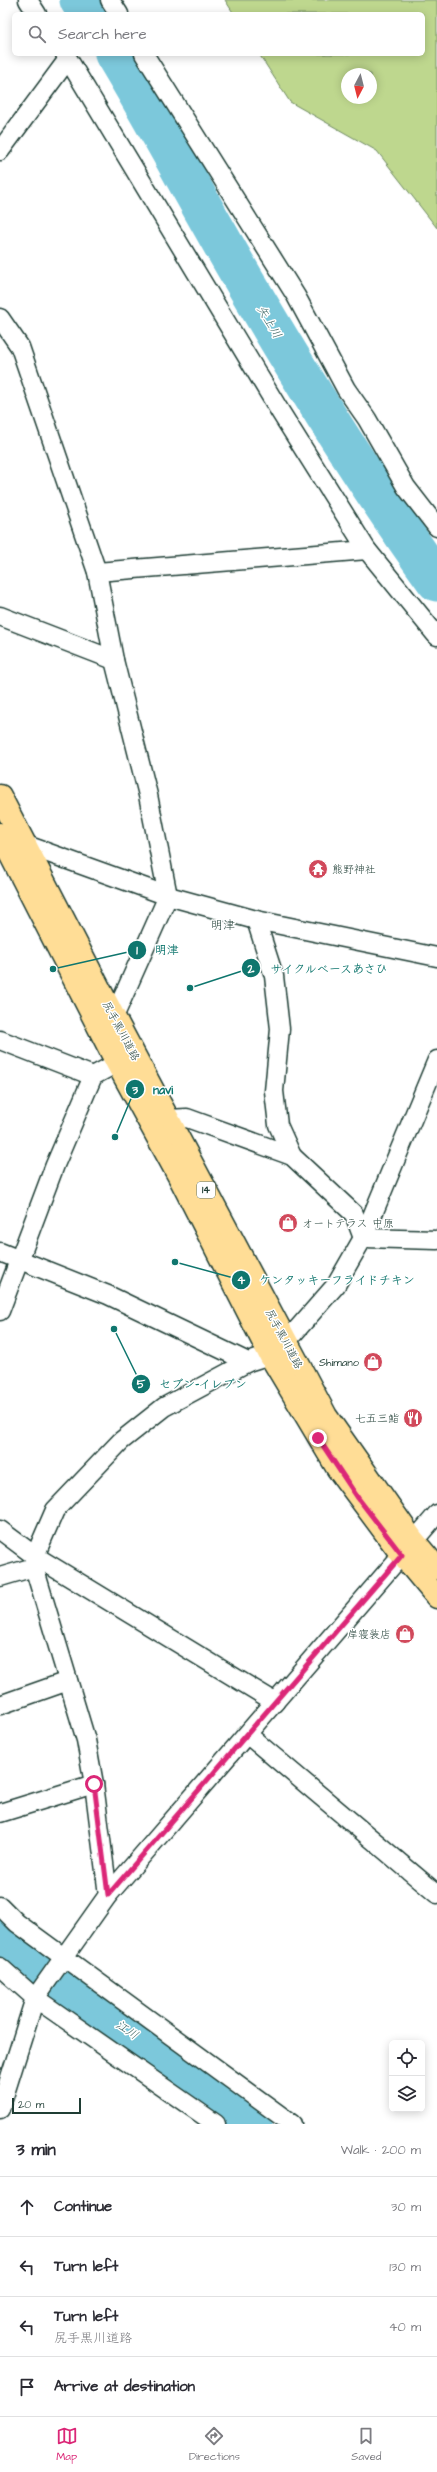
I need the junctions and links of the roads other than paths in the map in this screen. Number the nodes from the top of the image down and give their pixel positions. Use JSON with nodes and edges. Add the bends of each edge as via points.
{"nodes":[{"id":1,"x":28,"y":0,"type":"edge"},
{"id":2,"x":110,"y":0,"type":"edge"},
{"id":3,"x":36,"y":12,"type":"edge"},
{"id":4,"x":118,"y":12,"type":"edge"},
{"id":5,"x":145,"y":56,"type":"edge"},
{"id":6,"x":67,"y":57,"type":"edge"},
{"id":7,"x":0,"y":151,"type":"edge"},
{"id":8,"x":0,"y":318,"type":"edge"},
{"id":9,"x":437,"y":527,"type":"edge"},
{"id":10,"x":367,"y":550,"type":"junction"},
{"id":11,"x":97,"y":572,"type":"junction"},
{"id":12,"x":0,"y":616,"type":"edge"},
{"id":13,"x":437,"y":636,"type":"edge"},
{"id":14,"x":114,"y":660,"type":"junction"},
{"id":15,"x":0,"y":796,"type":"edge"},
{"id":16,"x":0,"y":835,"type":"edge"},
{"id":17,"x":25,"y":844,"type":"junction"},
{"id":18,"x":168,"y":896,"type":"junction"},
{"id":19,"x":256,"y":920,"type":"junction"},
{"id":20,"x":437,"y":957,"type":"edge"},
{"id":21,"x":114,"y":1017,"type":"junction"},
{"id":22,"x":0,"y":1040,"type":"edge"},
{"id":23,"x":437,"y":1060,"type":"edge"},
{"id":24,"x":117,"y":1063,"type":"junction"},
{"id":25,"x":93,"y":1076,"type":"junction"},
{"id":26,"x":168,"y":1120,"type":"junction"},
{"id":27,"x":292,"y":1156,"type":"junction"},
{"id":28,"x":363,"y":1238,"type":"junction"},
{"id":29,"x":437,"y":1240,"type":"edge"},
{"id":30,"x":0,"y":1252,"type":"edge"},
{"id":31,"x":20,"y":1260,"type":"junction"},
{"id":32,"x":0,"y":1311,"type":"edge"},
{"id":33,"x":278,"y":1348,"type":"junction"},
{"id":34,"x":248,"y":1362,"type":"junction"},
{"id":35,"x":437,"y":1514,"type":"edge"},
{"id":36,"x":0,"y":1530,"type":"edge"},
{"id":37,"x":407,"y":1548,"type":"junction"},
{"id":38,"x":34,"y":1562,"type":"junction"},
{"id":39,"x":437,"y":1568,"type":"edge"},
{"id":40,"x":0,"y":1577,"type":"edge"},
{"id":41,"x":437,"y":1597,"type":"edge"},
{"id":42,"x":68,"y":1681,"type":"junction"},
{"id":43,"x":275,"y":1702,"type":"junction"},
{"id":44,"x":0,"y":1705,"type":"edge"},
{"id":45,"x":248,"y":1735,"type":"junction"},
{"id":46,"x":94,"y":1784,"type":"junction"},
{"id":47,"x":0,"y":1813,"type":"edge"},
{"id":48,"x":437,"y":1894,"type":"edge"},
{"id":49,"x":108,"y":1895,"type":"junction"},
{"id":50,"x":0,"y":1906,"type":"edge"},
{"id":51,"x":62,"y":1962,"type":"junction"},
{"id":52,"x":0,"y":1967,"type":"edge"},
{"id":53,"x":38,"y":1993,"type":"junction"},
{"id":54,"x":0,"y":2109,"type":"edge"},
{"id":55,"x":216,"y":2124,"type":"edge"},
{"id":56,"x":292,"y":2124,"type":"edge"}],
"edges":[{"from":1,"to":3,"type":"street"},
{"from":2,"to":4,"type":"street"},
{"from":5,"to":9,"type":"street","via":[[296,296],[346,389],[367,419],[406,487]]},
{"from":6,"to":7,"type":"street"},
{"from":6,"to":10,"type":"street","via":[[281,413]]},
{"from":8,"to":11,"type":"street","via":[[20,347]]},
{"from":10,"to":11,"type":"street"},
{"from":10,"to":13,"type":"street"},
{"from":11,"to":14,"type":"street"},
{"from":12,"to":14,"type":"street"},
{"from":14,"to":18,"type":"street","via":[[148,795]]},
{"from":15,"to":17,"type":"main road","name":"尻手黒川道路","number":"14"},
{"from":16,"to":17,"type":"street"},
{"from":16,"to":24,"type":"main road","name":"尻手黒川道路","number":"14"},
{"from":17,"to":18,"type":"street"},
{"from":17,"to":21,"type":"main road","name":"尻手黒川道路","number":"14"},
{"from":18,"to":19,"type":"street"},
{"from":18,"to":21,"type":"street"},
{"from":19,"to":20,"type":"street"},
{"from":19,"to":27,"type":"street","via":[[274,976],[280,1029],[274,1091],[278,1125]]},
{"from":21,"to":26,"type":"main road","name":"尻手黒川道路","number":"14"},
{"from":22,"to":25,"type":"street"},
{"from":23,"to":28,"type":"street"},
{"from":24,"to":25,"type":"street"},
{"from":24,"to":33,"type":"main road","name":"尻手黒川道路","number":"14"},
{"from":25,"to":31,"type":"street","via":[[55,1165]]},
{"from":26,"to":27,"type":"street","via":[[187,1118]]},
{"from":26,"to":33,"type":"main road","name":"尻手黒川道路","number":"14"},
{"from":27,"to":28,"type":"street","via":[[354,1214]]},
{"from":28,"to":29,"type":"street"},
{"from":28,"to":33,"type":"street","via":[[336,1285]]},
{"from":30,"to":31,"type":"street"},
{"from":31,"to":32,"type":"street"},
{"from":31,"to":34,"type":"street","via":[[108,1295]]},
{"from":33,"to":34,"type":"street"},
{"from":33,"to":37,"type":"main road","name":"尻手黒川道路","number":"14","via":[[338,1469]]},
{"from":34,"to":38,"type":"street","via":[[164,1407],[121,1441],[55,1510]]},
{"from":35,"to":37,"type":"street"},
{"from":36,"to":38,"type":"street"},
{"from":37,"to":39,"type":"main road","name":"尻手黒川道路","number":"14"},
{"from":37,"to":41,"type":"main road","name":"尻手黒川道路","number":"14"},
{"from":37,"to":43,"type":"street"},
{"from":38,"to":40,"type":"street"},
{"from":38,"to":42,"type":"street"},
{"from":38,"to":43,"type":"street"},
{"from":42,"to":44,"type":"street"},
{"from":42,"to":46,"type":"street","via":[[86,1740]]},
{"from":43,"to":45,"type":"street"},
{"from":45,"to":48,"type":"street"},
{"from":45,"to":49,"type":"street"},
{"from":46,"to":47,"type":"street"},
{"from":46,"to":49,"type":"street"},
{"from":49,"to":51,"type":"street"},
{"from":50,"to":51,"type":"street"},
{"from":51,"to":53,"type":"street"},
{"from":51,"to":56,"type":"street"},
{"from":52,"to":53,"type":"street"},
{"from":53,"to":54,"type":"street"},
{"from":53,"to":55,"type":"street"}]}
